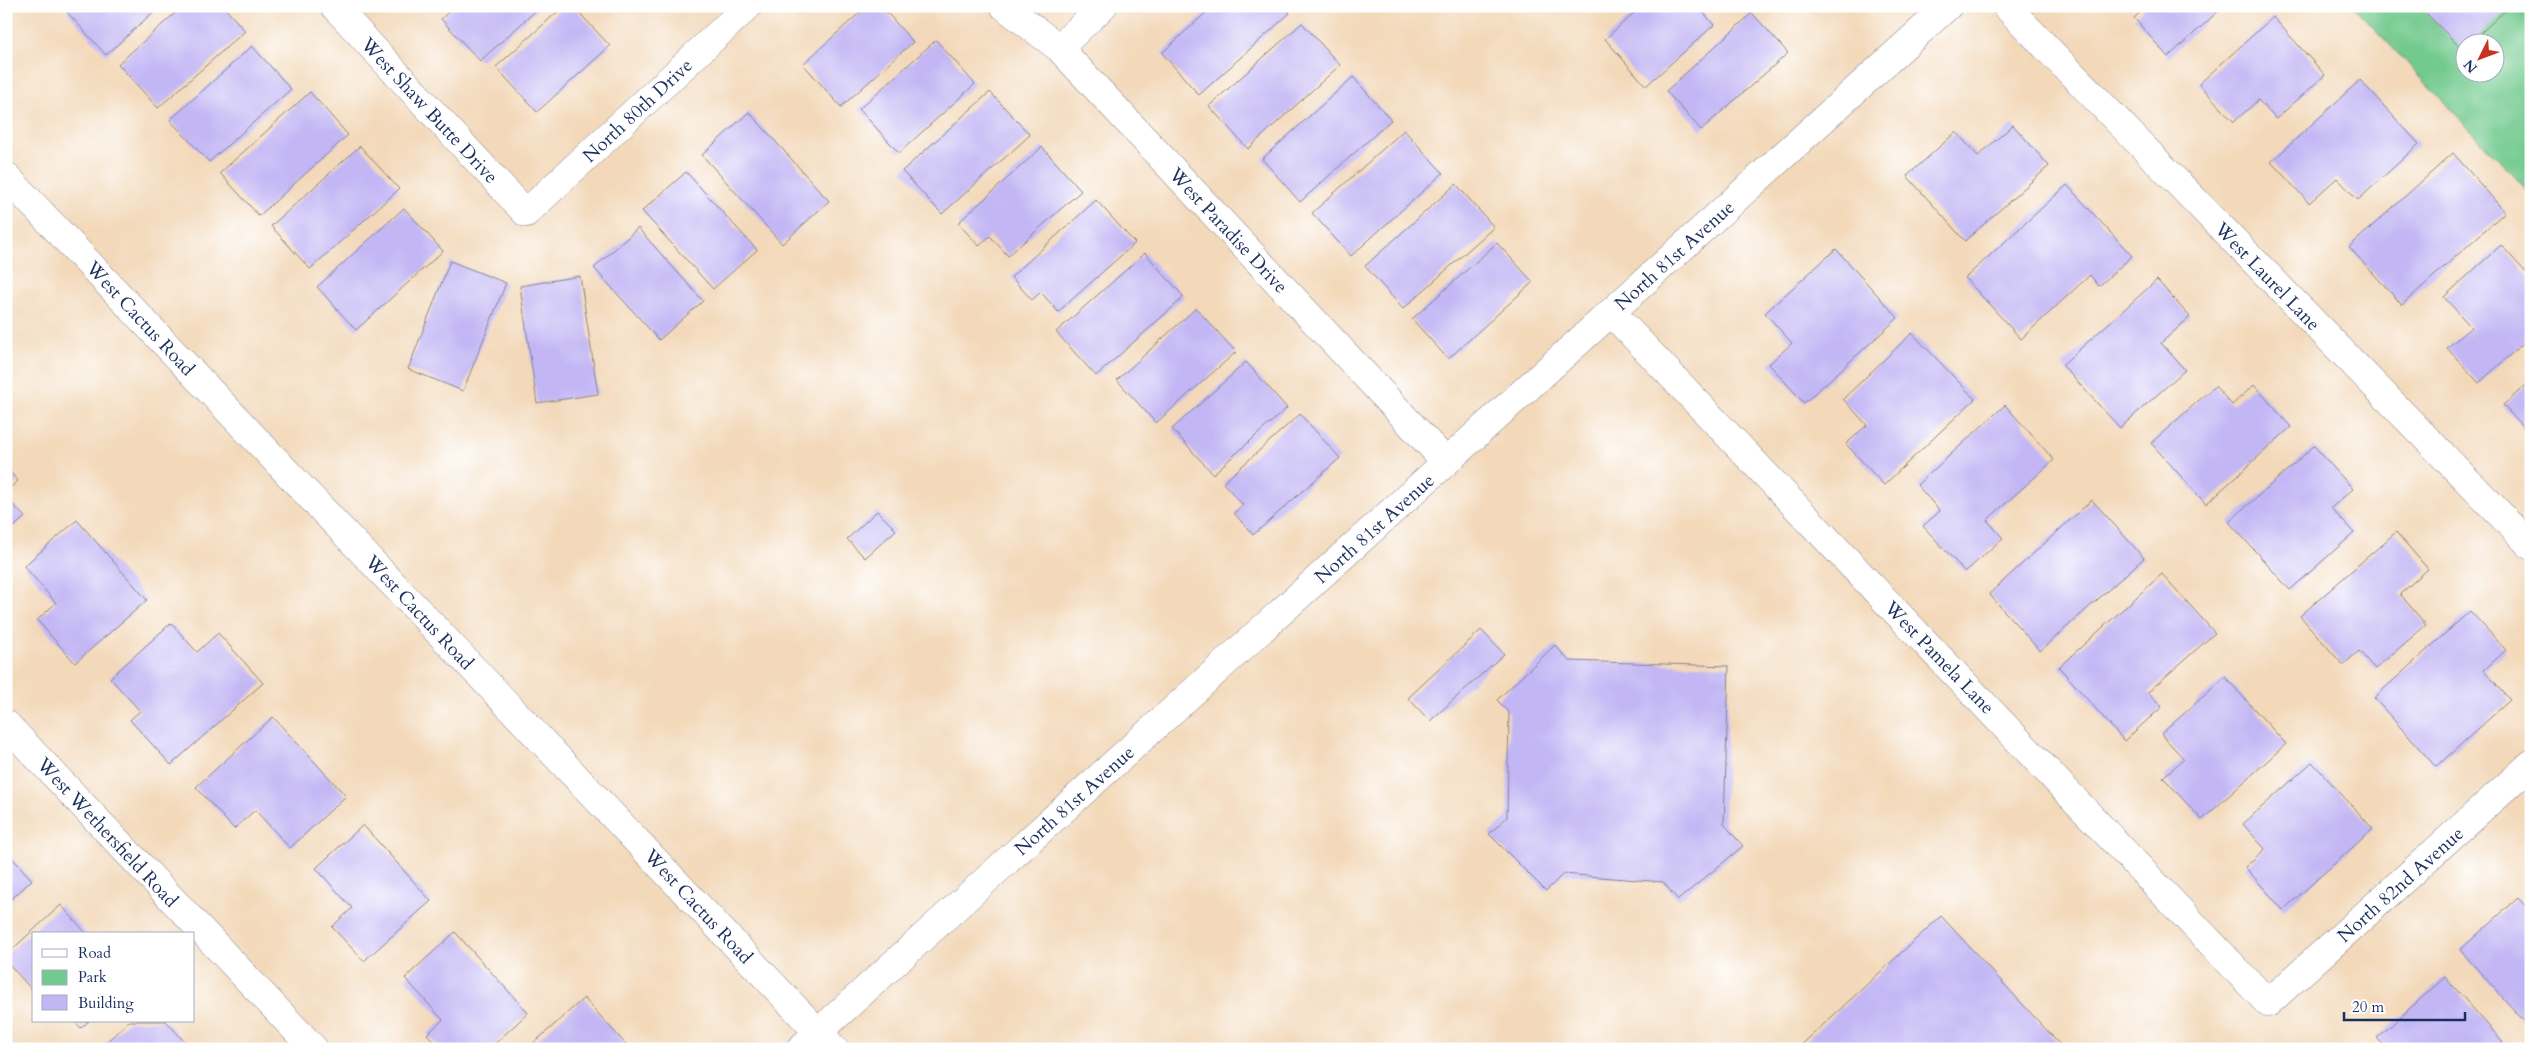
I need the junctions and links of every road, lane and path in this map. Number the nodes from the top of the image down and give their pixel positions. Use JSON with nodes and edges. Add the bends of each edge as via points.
{"nodes":[{"id":1,"x":334,"y":6,"type":"edge"},
{"id":2,"x":748,"y":6,"type":"edge"},
{"id":3,"x":1004,"y":6,"type":"edge"},
{"id":4,"x":1103,"y":6,"type":"edge"},
{"id":5,"x":1948,"y":6,"type":"edge"},
{"id":6,"x":2006,"y":6,"type":"edge"},
{"id":7,"x":1059,"y":48,"type":"junction"},
{"id":8,"x":6,"y":176,"type":"edge"},
{"id":9,"x":526,"y":213,"type":"joint"},
{"id":10,"x":1611,"y":312,"type":"junction"},
{"id":11,"x":1446,"y":462,"type":"junction"},
{"id":12,"x":2531,"y":546,"type":"edge"},
{"id":13,"x":6,"y":724,"type":"edge"},
{"id":14,"x":2531,"y":764,"type":"edge"},
{"id":15,"x":2268,"y":1003,"type":"joint"},
{"id":16,"x":817,"y":1043,"type":"edge"},
{"id":17,"x":314,"y":1049,"type":"edge"}],
"edges":[{"from":1,"to":9,"type":"street","name":"West Shaw Butte Drive"},
{"from":2,"to":9,"type":"street","name":"North 80th Drive"},
{"from":3,"to":7,"type":"street","name":"West Paradise Drive"},
{"from":4,"to":7,"type":"street"},
{"from":5,"to":10,"type":"street","name":"North 81st Avenue"},
{"from":6,"to":12,"type":"street","name":"West Laurel Lane"},
{"from":7,"to":11,"type":"street","name":"West Paradise Drive"},
{"from":8,"to":16,"type":"street","name":"West Cactus Road"},
{"from":10,"to":11,"type":"street","name":"North 81st Avenue"},
{"from":10,"to":15,"type":"street","name":"West Pamela Lane"},
{"from":11,"to":16,"type":"street","name":"North 81st Avenue"},
{"from":13,"to":17,"type":"street","name":"West Wethersfield Road"},
{"from":14,"to":15,"type":"street","name":"North 82nd Avenue"}]}
